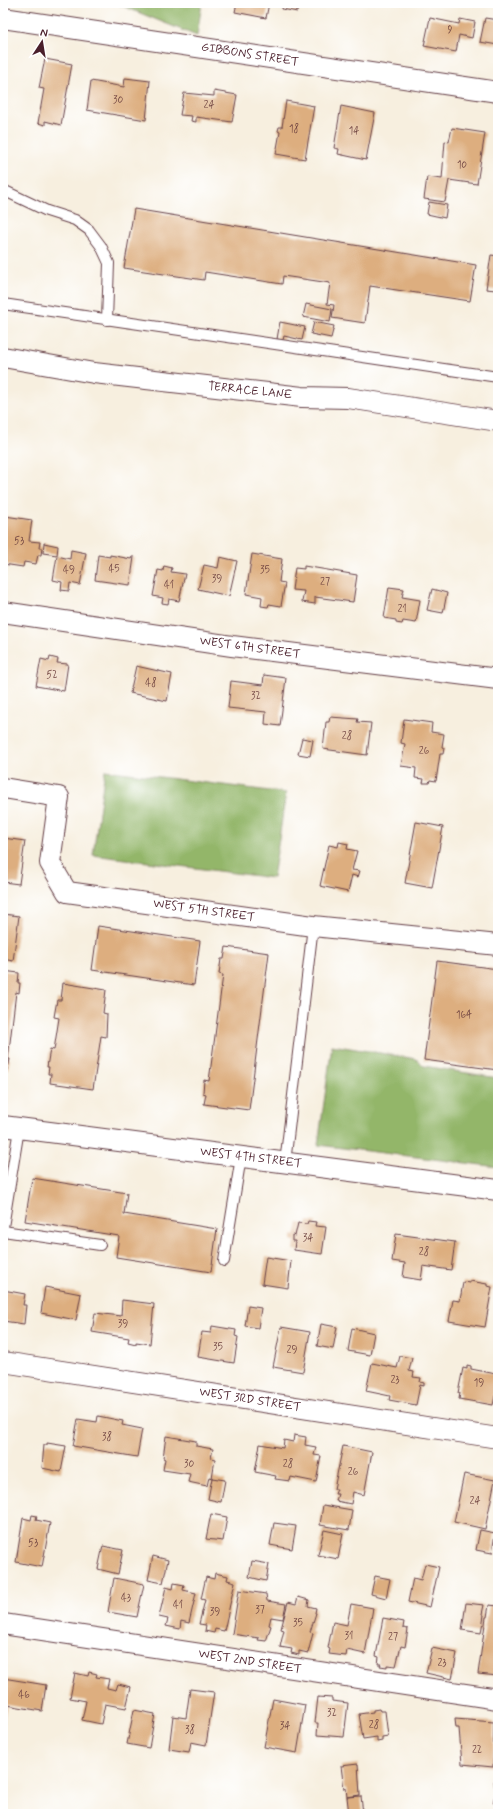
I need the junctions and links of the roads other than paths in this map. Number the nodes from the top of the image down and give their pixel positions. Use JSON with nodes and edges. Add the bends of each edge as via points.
{"nodes":[{"id":1,"x":3,"y":18,"type":"edge"},
{"id":2,"x":498,"y":92,"type":"edge"},
{"id":3,"x":3,"y":190,"type":"edge"},
{"id":4,"x":3,"y":304,"type":"edge"},
{"id":5,"x":107,"y":320,"type":"junction"},
{"id":6,"x":3,"y":357,"type":"edge"},
{"id":7,"x":498,"y":377,"type":"edge"},
{"id":8,"x":498,"y":421,"type":"edge"},
{"id":9,"x":3,"y":612,"type":"edge"},
{"id":10,"x":498,"y":679,"type":"edge"},
{"id":11,"x":3,"y":788,"type":"edge"},
{"id":12,"x":313,"y":926,"type":"junction"},
{"id":13,"x":498,"y":945,"type":"edge"},
{"id":14,"x":11,"y":1128,"type":"edge"},
{"id":15,"x":241,"y":1157,"type":"junction"},
{"id":16,"x":285,"y":1163,"type":"junction"},
{"id":17,"x":498,"y":1190,"type":"edge"},
{"id":18,"x":3,"y":1228,"type":"edge"},
{"id":19,"x":3,"y":1231,"type":"edge"},
{"id":20,"x":100,"y":1245,"type":"dead end"},
{"id":21,"x":224,"y":1261,"type":"dead end"},
{"id":22,"x":3,"y":1362,"type":"edge"},
{"id":23,"x":498,"y":1438,"type":"edge"},
{"id":24,"x":3,"y":1624,"type":"edge"},
{"id":25,"x":498,"y":1699,"type":"edge"}],
"edges":[{"from":1,"to":2,"type":"street","name":"GIBBONS STREET"},
{"from":3,"to":5,"type":"lane","via":[[47,211],[75,220],[89,230],[109,263]]},
{"from":4,"to":5,"type":"lane"},
{"from":5,"to":7,"type":"lane"},
{"from":6,"to":8,"type":"street","name":"TERRACE LANE","via":[[94,373],[302,397],[348,398]]},
{"from":9,"to":10,"type":"street","name":"WEST 6TH STREET","via":[[232,646]]},
{"from":11,"to":12,"type":"street","name":"WEST 5TH STREET","via":[[59,797],[50,863],[67,892]]},
{"from":12,"to":13,"type":"street","name":"WEST 5TH STREET"},
{"from":12,"to":16,"type":"lane"},
{"from":14,"to":15,"type":"street","name":"WEST 4TH STREET"},
{"from":14,"to":18,"type":"lane"},
{"from":15,"to":16,"type":"street","name":"WEST 4TH STREET"},
{"from":15,"to":21,"type":"lane"},
{"from":16,"to":17,"type":"street","name":"WEST 4TH STREET"},
{"from":19,"to":20,"type":"lane"},
{"from":22,"to":23,"type":"street","name":"WEST 3RD STREET"},
{"from":24,"to":25,"type":"street","name":"WEST 2ND STREET"}]}
